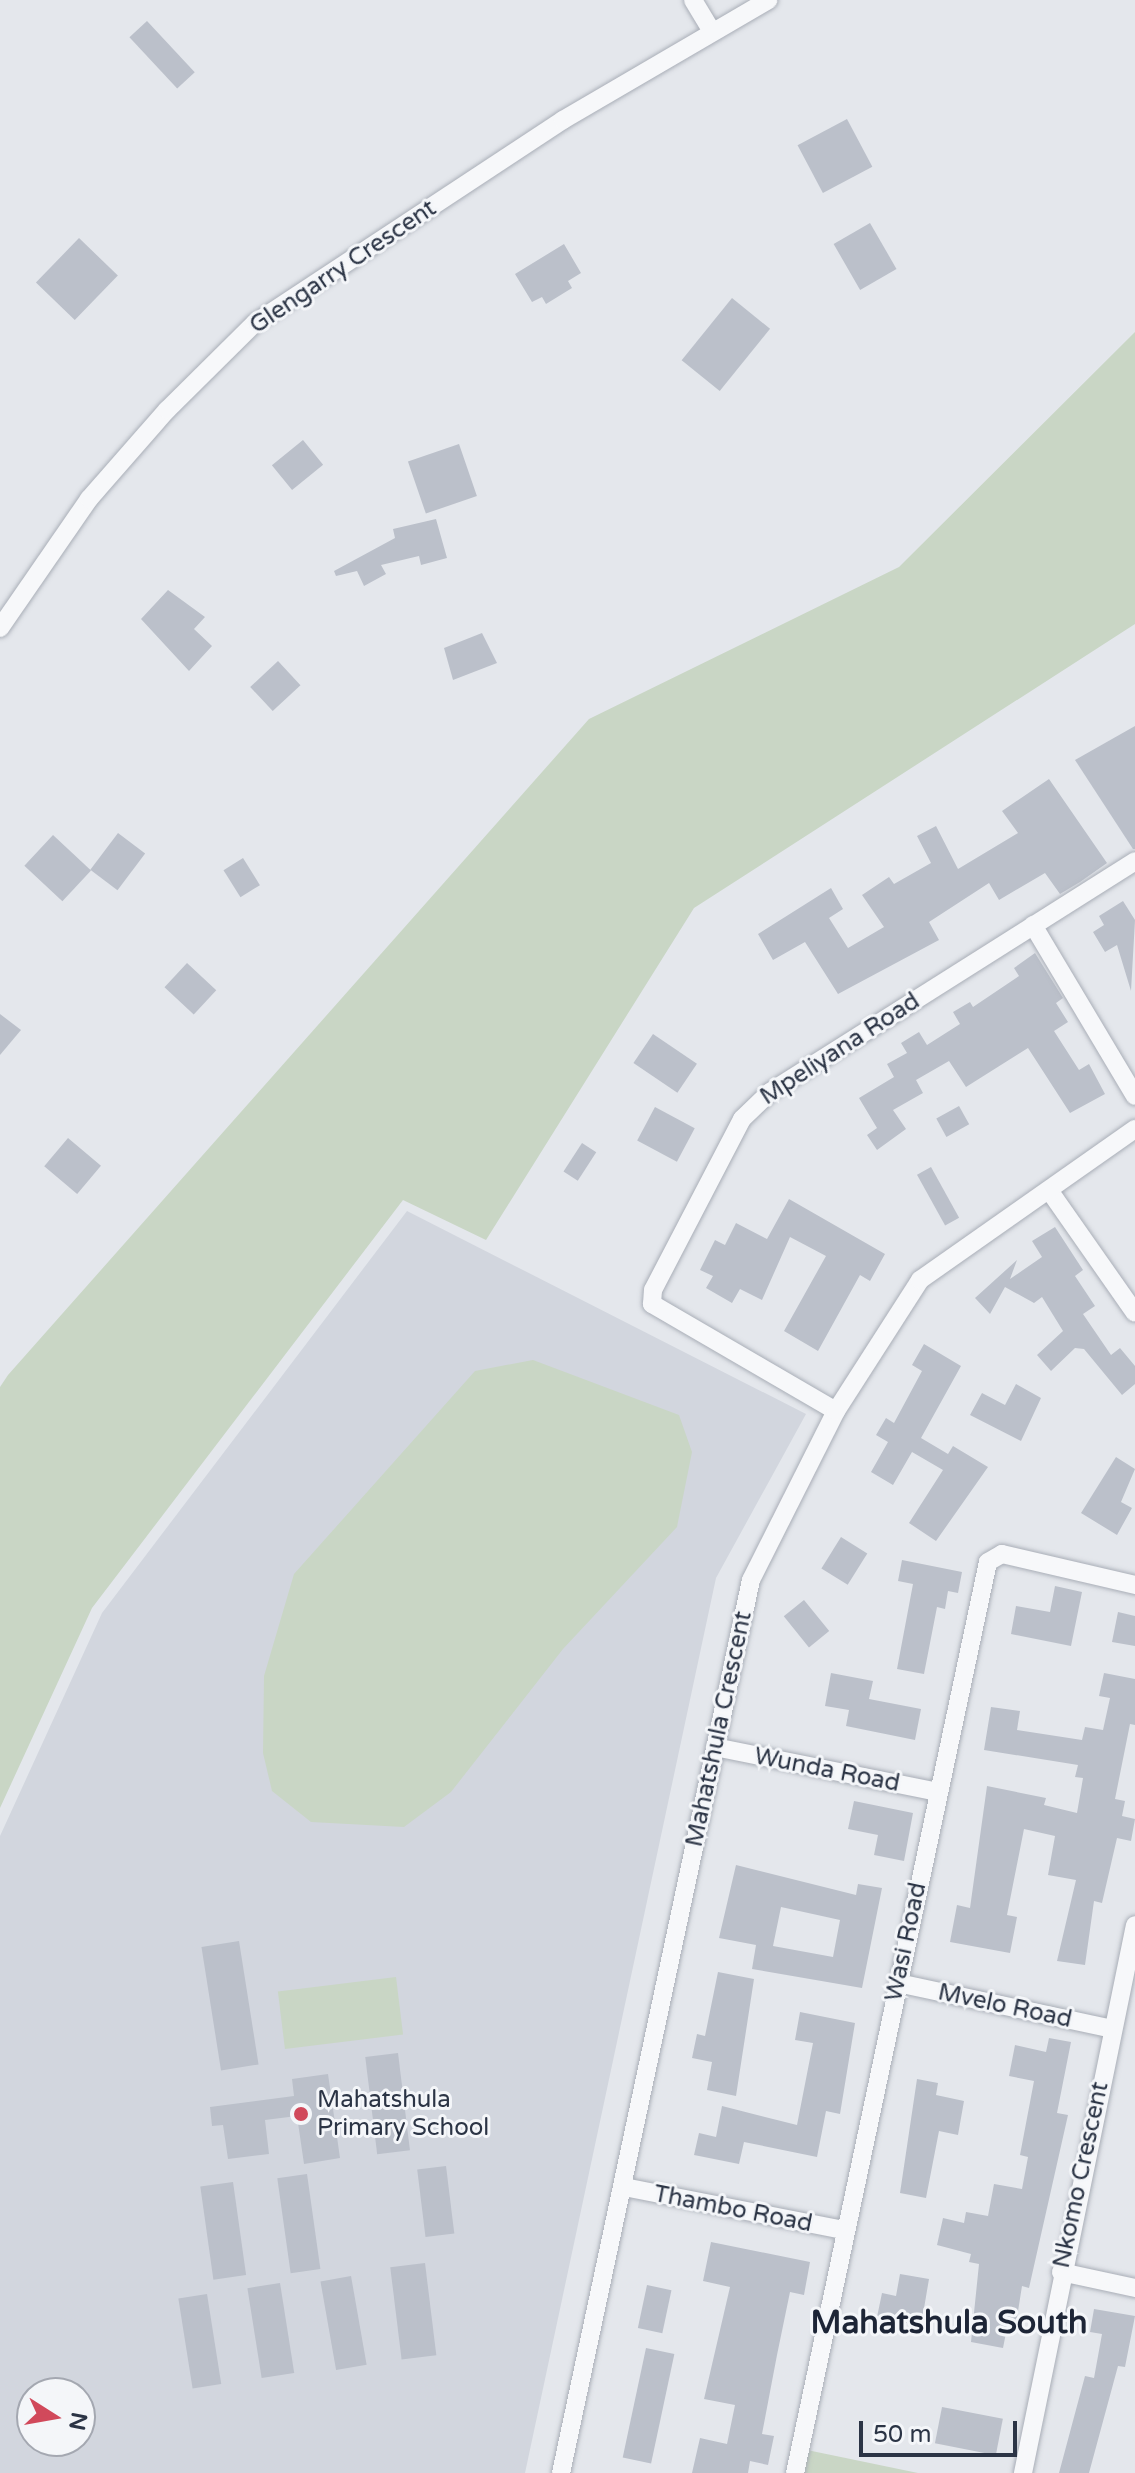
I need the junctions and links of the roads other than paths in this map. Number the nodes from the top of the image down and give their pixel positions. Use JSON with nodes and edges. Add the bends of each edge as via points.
{"nodes":[{"id":1,"x":693,"y":0,"type":"edge"},
{"id":2,"x":768,"y":0,"type":"edge"},
{"id":3,"x":711,"y":30,"type":"junction"},
{"id":4,"x":0,"y":628,"type":"edge"},
{"id":5,"x":1135,"y":861,"type":"edge"},
{"id":6,"x":1033,"y":925,"type":"junction"},
{"id":7,"x":1135,"y":1096,"type":"edge"},
{"id":8,"x":1135,"y":1129,"type":"edge"},
{"id":9,"x":1051,"y":1193,"type":"junction"},
{"id":10,"x":1135,"y":1313,"type":"edge"},
{"id":11,"x":836,"y":1411,"type":"junction"},
{"id":12,"x":1135,"y":1585,"type":"edge"},
{"id":13,"x":715,"y":1747,"type":"junction"},
{"id":14,"x":939,"y":1792,"type":"junction"},
{"id":15,"x":1135,"y":1925,"type":"edge"},
{"id":16,"x":898,"y":1983,"type":"junction"},
{"id":17,"x":1112,"y":2029,"type":"junction"},
{"id":18,"x":624,"y":2187,"type":"junction"},
{"id":19,"x":843,"y":2230,"type":"junction"},
{"id":20,"x":1061,"y":2272,"type":"junction"},
{"id":21,"x":1135,"y":2288,"type":"edge"},
{"id":22,"x":561,"y":2473,"type":"edge"},
{"id":23,"x":795,"y":2473,"type":"edge"},
{"id":24,"x":1023,"y":2473,"type":"edge"}],
"edges":[{"from":1,"to":3,"type":"street"},
{"from":2,"to":3,"type":"street","name":"Glengarry Crescent"},
{"from":3,"to":4,"type":"street","name":"Glengarry Crescent","via":[[563,120],[255,323],[167,410],[89,499]]},
{"from":5,"to":6,"type":"street","name":"Mpeliyana Road"},
{"from":6,"to":7,"type":"street"},
{"from":6,"to":11,"type":"street","name":"Mpeliyana Road","via":[[756,1102],[742,1119],[653,1290],[655,1308]]},
{"from":8,"to":9,"type":"street","name":"Mahatshula Crescent"},
{"from":9,"to":10,"type":"street"},
{"from":9,"to":11,"type":"street","name":"Mahatshula Crescent","via":[[920,1280]]},
{"from":11,"to":13,"type":"street","name":"Mahatshula Crescent","via":[[751,1580]]},
{"from":12,"to":14,"type":"street","name":"Wasi Road","via":[[993,1555]]},
{"from":13,"to":14,"type":"street","name":"Wunda Road"},
{"from":13,"to":18,"type":"street","name":"Mahatshula Crescent"},
{"from":14,"to":16,"type":"street","name":"Wasi Road"},
{"from":15,"to":17,"type":"street","name":"Nkomo Crescent"},
{"from":16,"to":17,"type":"street","name":"Mvelo Road"},
{"from":16,"to":19,"type":"street","name":"Wasi Road"},
{"from":17,"to":20,"type":"street","name":"Nkomo Crescent"},
{"from":18,"to":19,"type":"street","name":"Thambo Road"},
{"from":18,"to":22,"type":"street","name":"Mahatshula Crescent"},
{"from":19,"to":23,"type":"street","name":"Wasi Road"},
{"from":20,"to":21,"type":"street"},
{"from":20,"to":24,"type":"street","name":"Nkomo Crescent"}]}
